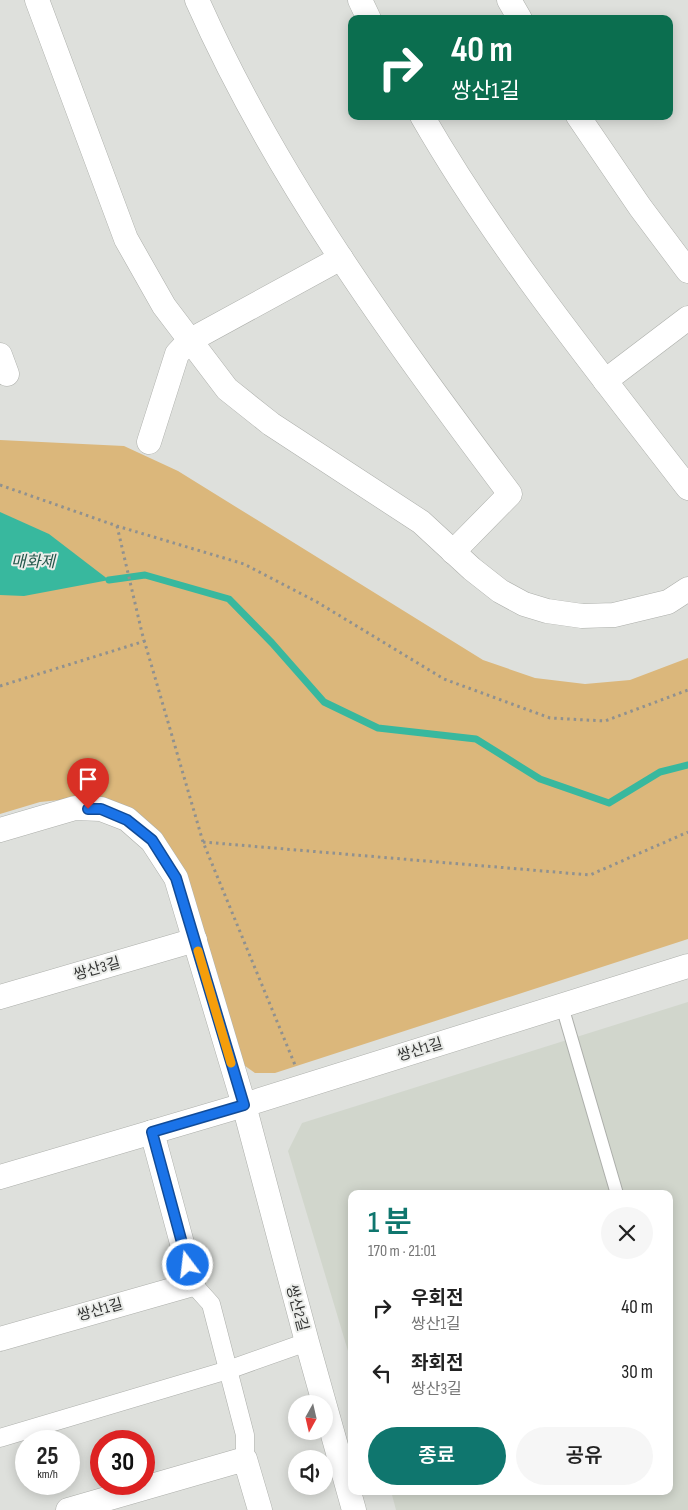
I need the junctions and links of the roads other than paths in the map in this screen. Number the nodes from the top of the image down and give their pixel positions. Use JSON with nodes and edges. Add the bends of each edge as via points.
{"nodes":[{"id":1,"x":37,"y":0,"type":"edge"},
{"id":2,"x":197,"y":0,"type":"edge"},
{"id":3,"x":360,"y":0,"type":"edge"},
{"id":4,"x":509,"y":0,"type":"edge"},
{"id":5,"x":367,"y":15,"type":"edge"},
{"id":6,"x":518,"y":15,"type":"edge"},
{"id":7,"x":424,"y":120,"type":"edge"},
{"id":8,"x":581,"y":120,"type":"edge"},
{"id":9,"x":341,"y":258,"type":"junction"},
{"id":10,"x":688,"y":271,"type":"edge"},
{"id":11,"x":688,"y":318,"type":"edge"},
{"id":12,"x":190,"y":341,"type":"junction"},
{"id":13,"x":606,"y":381,"type":"junction"},
{"id":14,"x":149,"y":442,"type":"dead end"},
{"id":15,"x":688,"y":488,"type":"edge"},
{"id":16,"x":453,"y":552,"type":"junction"},
{"id":17,"x":688,"y":590,"type":"edge"},
{"id":18,"x":0,"y":830,"type":"edge"},
{"id":19,"x":194,"y":940,"type":"junction"},
{"id":20,"x":688,"y":966,"type":"edge"},
{"id":21,"x":0,"y":998,"type":"edge"},
{"id":22,"x":562,"y":1006,"type":"junction"},
{"id":23,"x":244,"y":1105,"type":"junction"},
{"id":24,"x":152,"y":1132,"type":"junction"},
{"id":25,"x":0,"y":1177,"type":"edge"},
{"id":26,"x":615,"y":1190,"type":"edge"},
{"id":27,"x":193,"y":1284,"type":"junction"},
{"id":28,"x":0,"y":1339,"type":"edge"},
{"id":29,"x":306,"y":1342,"type":"junction"},
{"id":30,"x":228,"y":1370,"type":"junction"},
{"id":31,"x":0,"y":1438,"type":"edge"},
{"id":32,"x":244,"y":1459,"type":"junction"},
{"id":33,"x":348,"y":1489,"type":"edge"},
{"id":34,"x":350,"y":1495,"type":"edge"},
{"id":35,"x":68,"y":1510,"type":"edge"},
{"id":36,"x":260,"y":1510,"type":"edge"},
{"id":37,"x":354,"y":1510,"type":"edge"}],
"edges":[{"from":1,"to":12,"type":"street","via":[[126,239],[164,306]]},
{"from":2,"to":9,"type":"street","via":[[246,101]]},
{"from":3,"to":5,"type":"street"},
{"from":4,"to":6,"type":"street"},
{"from":7,"to":13,"type":"street","via":[[481,211]]},
{"from":8,"to":10,"type":"street"},
{"from":9,"to":12,"type":"street"},
{"from":9,"to":16,"type":"street","via":[[510,494]]},
{"from":11,"to":13,"type":"street"},
{"from":12,"to":14,"type":"street","via":[[177,354]]},
{"from":12,"to":16,"type":"street","via":[[227,389],[250,410],[422,522]]},
{"from":13,"to":15,"type":"street"},
{"from":16,"to":17,"type":"street","via":[[500,591],[524,604],[547,611],[582,616],[614,615],[668,602]]},
{"from":18,"to":19,"type":"street","via":[[75,808],[101,809],[127,820],[152,840],[176,878]]},
{"from":19,"to":21,"type":"street","name":"쌍산3길"},
{"from":19,"to":23,"type":"street"},
{"from":20,"to":22,"type":"street","name":"쌍산1길"},
{"from":22,"to":23,"type":"street","name":"쌍산1길"},
{"from":22,"to":26,"type":"lane"},
{"from":23,"to":24,"type":"street","name":"쌍산1길"},
{"from":23,"to":29,"type":"street","name":"쌍산2길"},
{"from":24,"to":25,"type":"street","name":"쌍산1길"},
{"from":24,"to":27,"type":"street"},
{"from":27,"to":28,"type":"street","name":"쌍산1길"},
{"from":27,"to":30,"type":"street","via":[[210,1304]]},
{"from":29,"to":30,"type":"street"},
{"from":29,"to":33,"type":"street","name":"쌍산2길"},
{"from":30,"to":31,"type":"street"},
{"from":30,"to":32,"type":"street","via":[[245,1435]]},
{"from":32,"to":35,"type":"street"},
{"from":32,"to":36,"type":"street"},
{"from":34,"to":37,"type":"street","name":"쌍산2길"}]}
